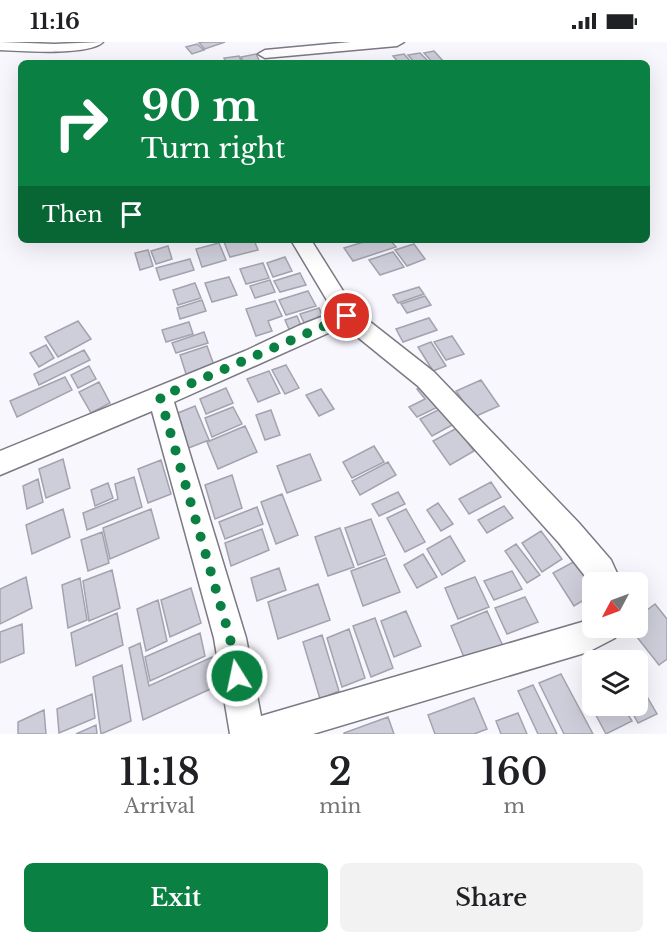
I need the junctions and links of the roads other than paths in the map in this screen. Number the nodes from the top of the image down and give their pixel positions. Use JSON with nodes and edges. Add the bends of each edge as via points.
{"nodes":[{"id":1,"x":96,"y":42,"type":"edge"},
{"id":2,"x":252,"y":42,"type":"edge"},
{"id":3,"x":397,"y":42,"type":"edge"},
{"id":4,"x":26,"y":45,"type":"edge"},
{"id":5,"x":0,"y":46,"type":"edge"},
{"id":6,"x":268,"y":59,"type":"edge"},
{"id":7,"x":303,"y":243,"type":"edge"},
{"id":8,"x":347,"y":316,"type":"junction"},
{"id":9,"x":160,"y":397,"type":"junction"},
{"id":10,"x":0,"y":463,"type":"edge"},
{"id":11,"x":603,"y":572,"type":"edge"},
{"id":12,"x":582,"y":638,"type":"edge"},
{"id":13,"x":247,"y":734,"type":"edge"},
{"id":14,"x":256,"y":734,"type":"edge"}],
"edges":[{"from":1,"to":4,"type":"street","via":[[54,48]]},
{"from":2,"to":6,"type":"street"},
{"from":3,"to":6,"type":"street"},
{"from":4,"to":5,"type":"street"},
{"from":7,"to":8,"type":"street"},
{"from":8,"to":9,"type":"street"},
{"from":8,"to":11,"type":"street","via":[[426,379]]},
{"from":9,"to":10,"type":"street"},
{"from":9,"to":13,"type":"street","via":[[230,638]]},
{"from":12,"to":14,"type":"street"}]}
